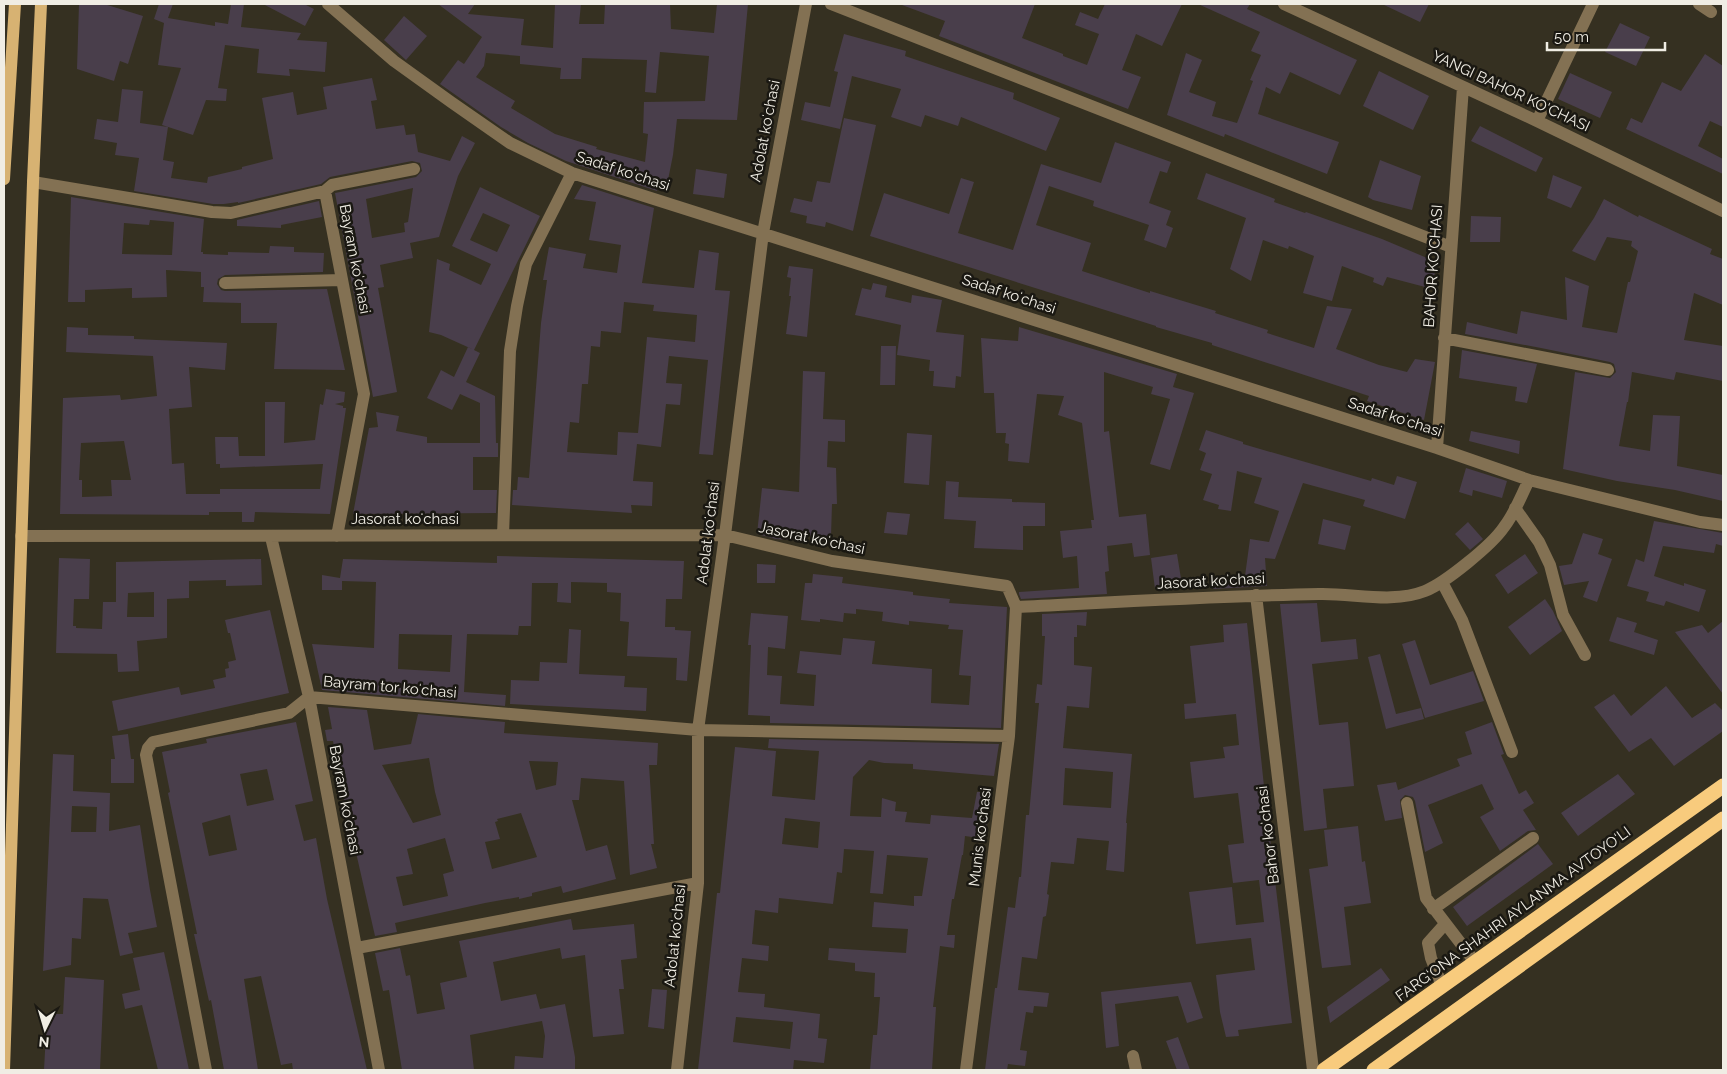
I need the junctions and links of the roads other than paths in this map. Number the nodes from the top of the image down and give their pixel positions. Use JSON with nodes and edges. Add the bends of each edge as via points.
{"nodes":[{"id":1,"x":15,"y":4,"type":"edge"},
{"id":2,"x":41,"y":4,"type":"edge"},
{"id":3,"x":328,"y":4,"type":"edge"},
{"id":4,"x":806,"y":4,"type":"edge"},
{"id":5,"x":832,"y":4,"type":"edge"},
{"id":6,"x":1284,"y":4,"type":"edge"},
{"id":7,"x":1592,"y":4,"type":"edge"},
{"id":8,"x":1698,"y":4,"type":"edge"},
{"id":9,"x":1711,"y":12,"type":"dead end"},
{"id":10,"x":1463,"y":87,"type":"junction"},
{"id":11,"x":1537,"y":120,"type":"junction"},
{"id":12,"x":414,"y":169,"type":"dead end"},
{"id":13,"x":572,"y":173,"type":"junction"},
{"id":14,"x":4,"y":179,"type":"edge"},
{"id":15,"x":33,"y":182,"type":"junction"},
{"id":16,"x":325,"y":191,"type":"junction"},
{"id":17,"x":1723,"y":211,"type":"edge"},
{"id":18,"x":763,"y":233,"type":"junction"},
{"id":19,"x":1451,"y":247,"type":"junction"},
{"id":20,"x":342,"y":280,"type":"junction"},
{"id":21,"x":225,"y":283,"type":"dead end"},
{"id":22,"x":1444,"y":338,"type":"junction"},
{"id":23,"x":1608,"y":370,"type":"dead end"},
{"id":24,"x":1437,"y":448,"type":"junction"},
{"id":25,"x":1529,"y":480,"type":"junction"},
{"id":26,"x":1515,"y":508,"type":"junction"},
{"id":27,"x":1723,"y":525,"type":"edge"},
{"id":28,"x":503,"y":535,"type":"junction"},
{"id":29,"x":725,"y":535,"type":"junction"},
{"id":30,"x":21,"y":536,"type":"junction"},
{"id":31,"x":337,"y":536,"type":"junction"},
{"id":32,"x":271,"y":537,"type":"junction"},
{"id":33,"x":1442,"y":582,"type":"junction"},
{"id":34,"x":1256,"y":595,"type":"junction"},
{"id":35,"x":1016,"y":607,"type":"junction"},
{"id":36,"x":1585,"y":655,"type":"dead end"},
{"id":37,"x":309,"y":697,"type":"junction"},
{"id":38,"x":698,"y":730,"type":"junction"},
{"id":39,"x":1009,"y":736,"type":"junction"},
{"id":40,"x":1512,"y":752,"type":"dead end"},
{"id":41,"x":1723,"y":786,"type":"edge"},
{"id":42,"x":1407,"y":803,"type":"dead end"},
{"id":43,"x":1723,"y":819,"type":"edge"},
{"id":44,"x":1532,"y":838,"type":"dead end"},
{"id":45,"x":698,"y":883,"type":"junction"},
{"id":46,"x":1575,"y":890,"type":"junction"},
{"id":47,"x":1433,"y":909,"type":"junction"},
{"id":48,"x":1593,"y":912,"type":"junction"},
{"id":49,"x":1445,"y":924,"type":"junction"},
{"id":50,"x":357,"y":948,"type":"junction"},
{"id":51,"x":1475,"y":962,"type":"junction"},
{"id":52,"x":1442,"y":986,"type":"junction"},
{"id":53,"x":1133,"y":1056,"type":"dead end"},
{"id":54,"x":4,"y":1070,"type":"edge"},
{"id":55,"x":206,"y":1070,"type":"edge"},
{"id":56,"x":379,"y":1070,"type":"edge"},
{"id":57,"x":677,"y":1070,"type":"edge"},
{"id":58,"x":966,"y":1070,"type":"edge"},
{"id":59,"x":1136,"y":1070,"type":"edge"},
{"id":60,"x":1312,"y":1070,"type":"edge"},
{"id":61,"x":1324,"y":1070,"type":"edge"},
{"id":62,"x":1374,"y":1070,"type":"edge"}],
"edges":[{"from":1,"to":14,"type":"main road"},
{"from":2,"to":15,"type":"main road"},
{"from":3,"to":13,"type":"street","name":"Sadaf koʻchasi","via":[[394,61],[458,108],[510,143]]},
{"from":4,"to":18,"type":"street","name":"Adolat koʻchasi"},
{"from":5,"to":19,"type":"street"},
{"from":6,"to":10,"type":"street","name":"YANGI BAHOR KO'CHASI"},
{"from":7,"to":11,"type":"street"},
{"from":8,"to":9,"type":"street"},
{"from":10,"to":11,"type":"street","name":"YANGI BAHOR KO'CHASI"},
{"from":10,"to":19,"type":"street","name":"BAHOR KO'CHASI"},
{"from":11,"to":17,"type":"street","name":"YANGI BAHOR KO'CHASI"},
{"from":12,"to":16,"type":"street","via":[[332,185]]},
{"from":13,"to":18,"type":"street","name":"Sadaf koʻchasi"},
{"from":13,"to":28,"type":"street","via":[[526,264],[517,306],[510,351]]},
{"from":15,"to":16,"type":"street","name":"Bayram koʻchasi","via":[[231,213]]},
{"from":15,"to":30,"type":"main road"},
{"from":16,"to":20,"type":"street","name":"Bayram koʻchasi"},
{"from":18,"to":24,"type":"street","name":"Sadaf koʻchasi"},
{"from":18,"to":29,"type":"street","name":"Adolat koʻchasi"},
{"from":19,"to":22,"type":"street","name":"BAHOR KO'CHASI"},
{"from":20,"to":21,"type":"street"},
{"from":20,"to":31,"type":"street","name":"Bayram koʻchasi","via":[[364,394]]},
{"from":22,"to":23,"type":"street"},
{"from":22,"to":24,"type":"street","name":"BAHOR KO'CHASI"},
{"from":24,"to":25,"type":"street","name":"Sadaf koʻchasi"},
{"from":25,"to":26,"type":"street","name":"Jasorat koʻchasi"},
{"from":25,"to":27,"type":"street","name":"Sadaf koʻchasi"},
{"from":26,"to":33,"type":"street","name":"Jasorat koʻchasi","via":[[1504,528]]},
{"from":26,"to":36,"type":"street","via":[[1539,542],[1550,565],[1563,615]]},
{"from":28,"to":29,"type":"street","name":"Jasorat koʻchasi"},
{"from":28,"to":31,"type":"street","name":"Jasorat koʻchasi"},
{"from":29,"to":35,"type":"street","name":"Jasorat koʻchasi","via":[[832,561],[1006,586]]},
{"from":29,"to":38,"type":"street","name":"Adolat koʻchasi"},
{"from":30,"to":32,"type":"street","name":"Jasorat koʻchasi"},
{"from":30,"to":54,"type":"main road"},
{"from":31,"to":32,"type":"street","name":"Jasorat koʻchasi"},
{"from":32,"to":37,"type":"street","name":"Bayram koʻchasi"},
{"from":33,"to":34,"type":"street","name":"Jasorat koʻchasi","via":[[1424,592],[1394,598]]},
{"from":33,"to":40,"type":"street","via":[[1462,620]]},
{"from":34,"to":35,"type":"street","name":"Jasorat koʻchasi"},
{"from":34,"to":60,"type":"street","name":"Bahor koʻchasi"},
{"from":35,"to":39,"type":"street","name":"Munis koʻchasi"},
{"from":37,"to":38,"type":"street","name":"Bayram tor koʻchasi"},
{"from":37,"to":50,"type":"street","name":"Bayram koʻchasi"},
{"from":37,"to":55,"type":"street","name":"Bayram tor koʻchasi","via":[[289,713],[153,742],[146,755]]},
{"from":38,"to":39,"type":"street","name":"Bayram tor koʻchasi"},
{"from":38,"to":45,"type":"street","name":"Adolat koʻchasi"},
{"from":39,"to":58,"type":"street","name":"Munis koʻchasi"},
{"from":41,"to":46,"type":"highway","name":"FARG‘ONA SHAHRI AYLANMA AVTOYO‘LI"},
{"from":42,"to":47,"type":"street","via":[[1426,898]]},
{"from":43,"to":48,"type":"highway"},
{"from":44,"to":47,"type":"street"},
{"from":45,"to":50,"type":"street"},
{"from":45,"to":57,"type":"street","name":"Adolat koʻchasi"},
{"from":46,"to":48,"type":"highway"},
{"from":46,"to":51,"type":"highway","name":"FARG‘ONA SHAHRI AYLANMA AVTOYO‘LI"},
{"from":47,"to":49,"type":"street"},
{"from":48,"to":62,"type":"highway"},
{"from":49,"to":51,"type":"street"},
{"from":49,"to":52,"type":"street","via":[[1428,943]]},
{"from":50,"to":56,"type":"street","name":"Bayram koʻchasi"},
{"from":51,"to":52,"type":"highway","name":"FARG‘ONA SHAHRI AYLANMA AVTOYO‘LI"},
{"from":52,"to":61,"type":"highway","name":"FARG‘ONA SHAHRI AYLANMA AVTOYO‘LI"},
{"from":53,"to":59,"type":"street"}]}
